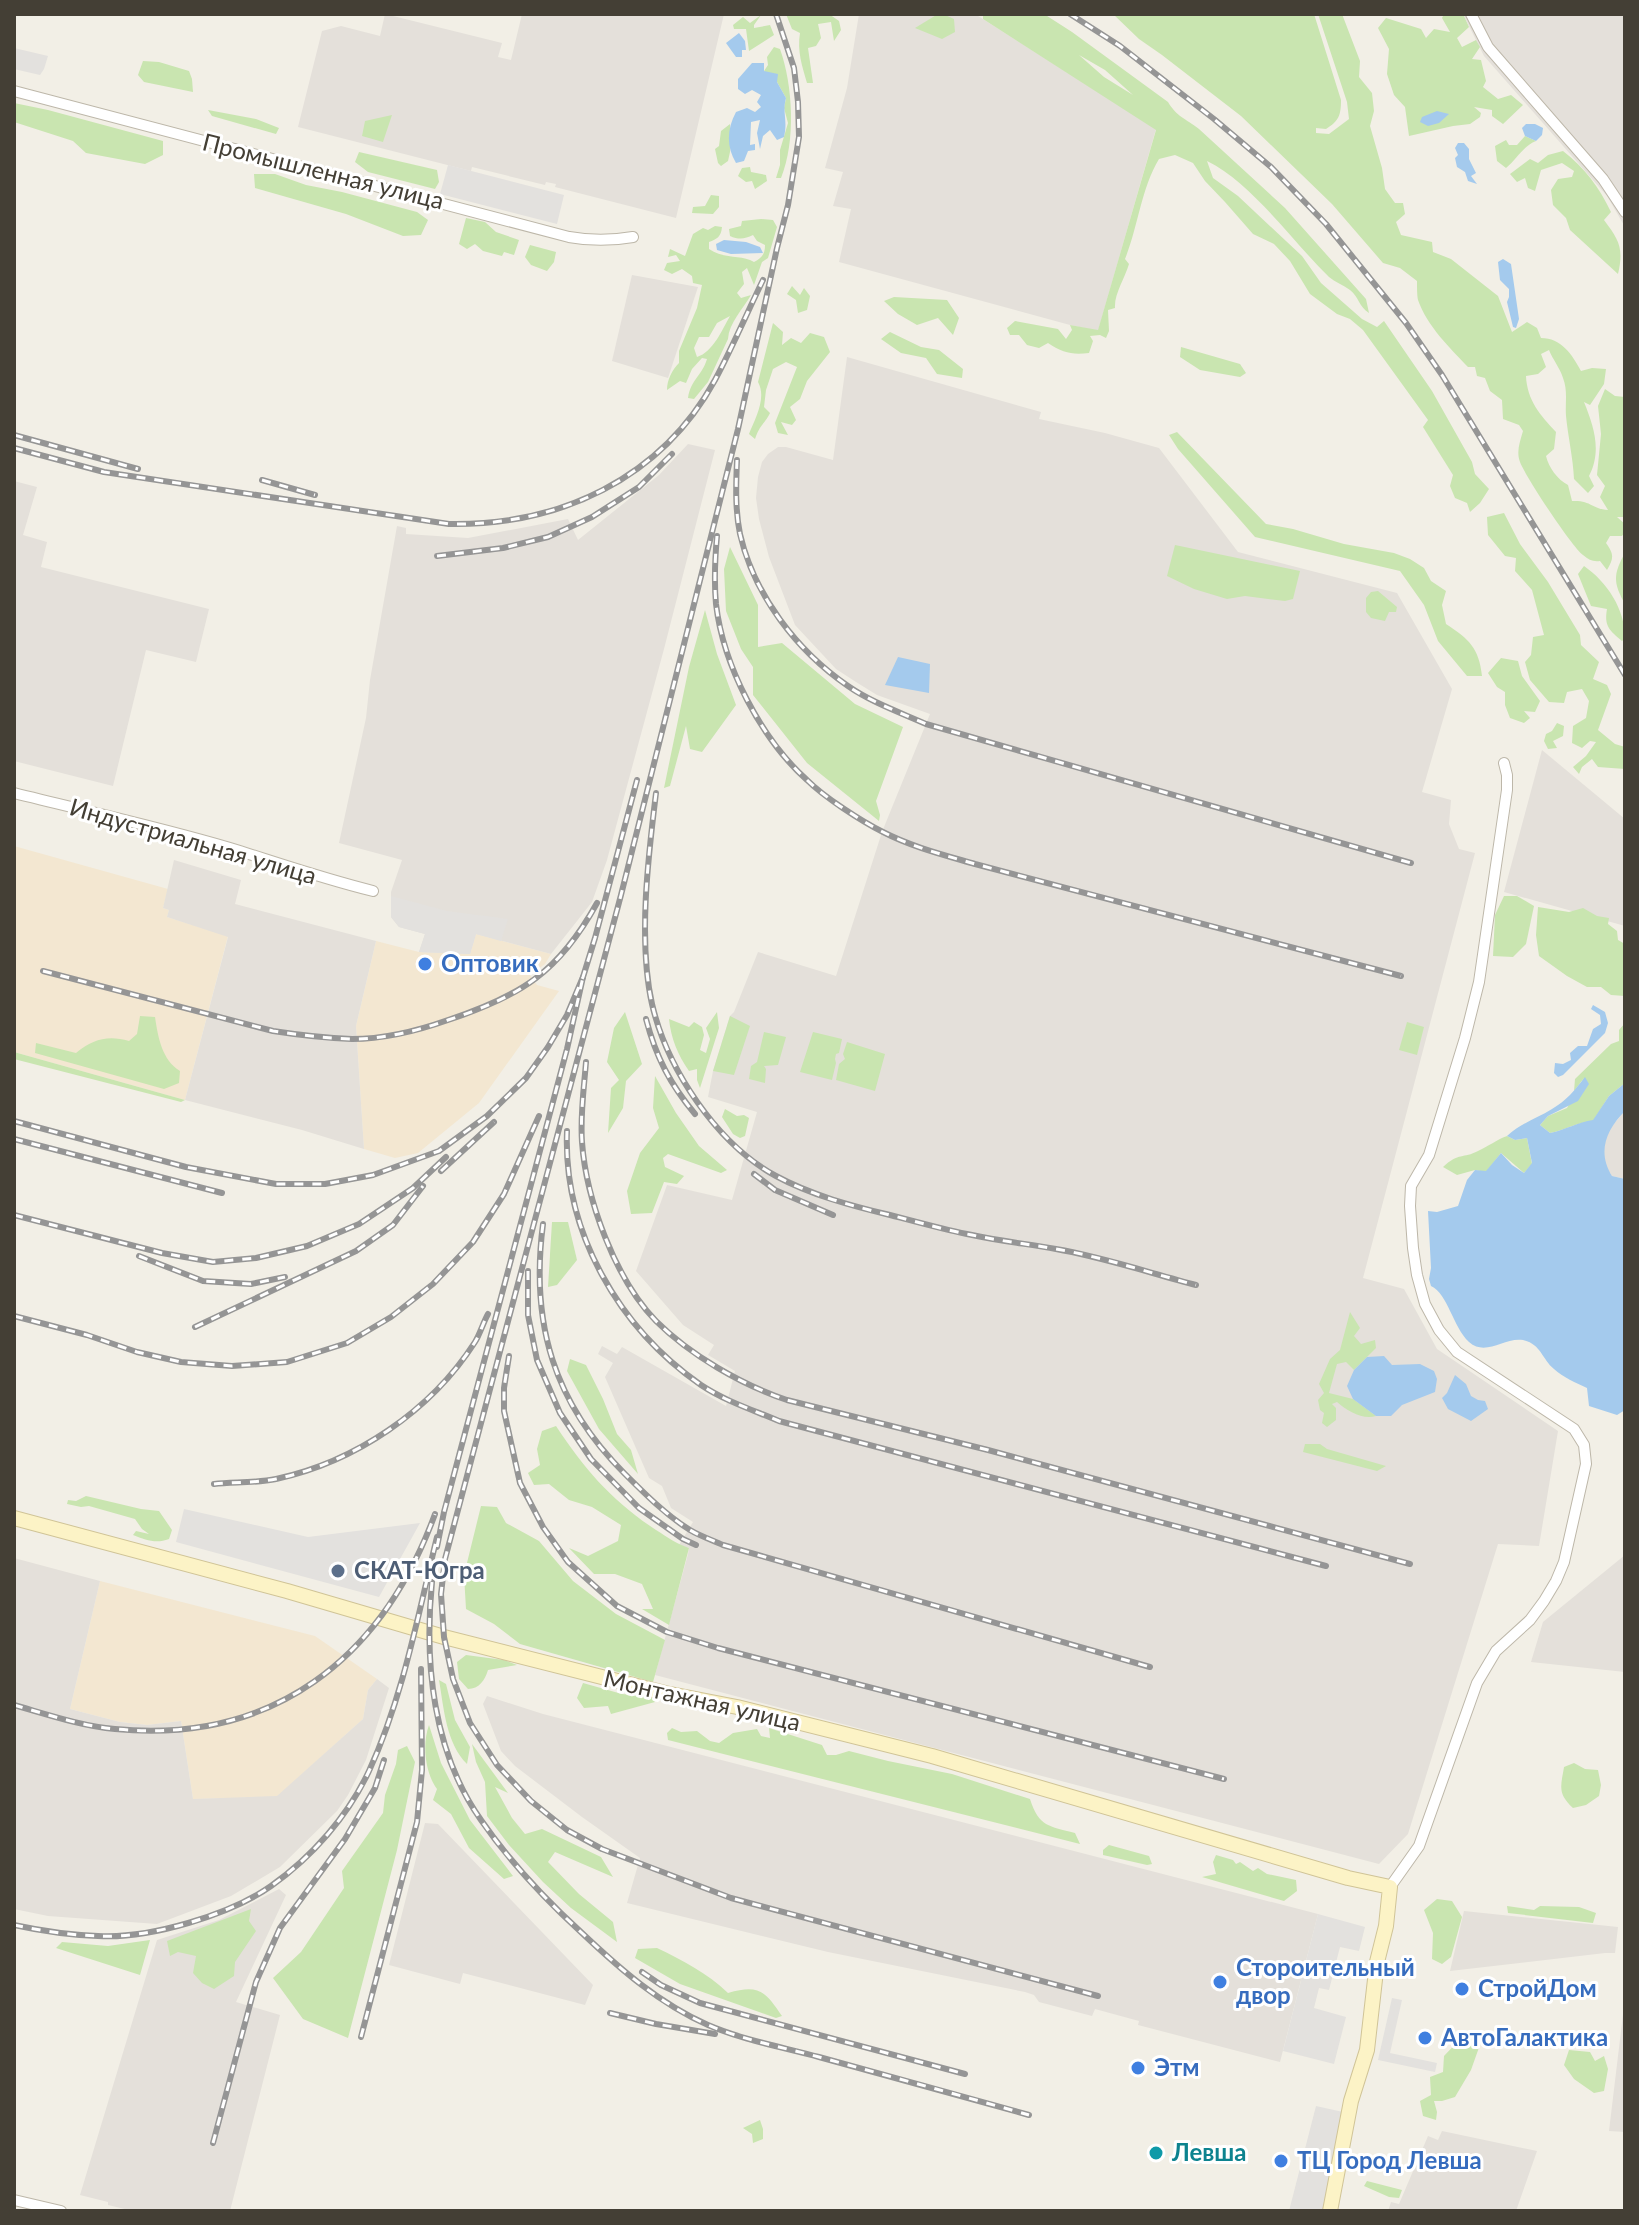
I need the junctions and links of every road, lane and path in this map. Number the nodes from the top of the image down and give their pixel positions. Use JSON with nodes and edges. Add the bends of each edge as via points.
{"nodes":[{"id":1,"x":1471,"y":14,"type":"edge"},
{"id":2,"x":14,"y":91,"type":"edge"},
{"id":3,"x":1625,"y":212,"type":"edge"},
{"id":4,"x":633,"y":237,"type":"dead end"},
{"id":5,"x":1504,"y":763,"type":"dead end"},
{"id":6,"x":14,"y":793,"type":"edge"},
{"id":7,"x":373,"y":891,"type":"dead end"},
{"id":8,"x":14,"y":1518,"type":"edge"},
{"id":9,"x":1390,"y":1887,"type":"junction"},
{"id":10,"x":14,"y":2200,"type":"edge"},
{"id":11,"x":61,"y":2211,"type":"edge"},
{"id":12,"x":1330,"y":2211,"type":"edge"}],
"edges":[{"from":1,"to":3,"type":"street","via":[[1488,47],[1603,179]]},
{"from":2,"to":4,"type":"street","name":"Промышленная улица","via":[[569,237]]},
{"from":5,"to":9,"type":"street","via":[[1507,790],[1479,982],[1429,1155],[1411,1186],[1413,1248],[1425,1304],[1439,1330],[1457,1352],[1574,1429],[1584,1445],[1586,1464],[1556,1581],[1530,1620],[1496,1651],[1477,1683],[1419,1846]]},
{"from":6,"to":7,"type":"street","name":"Индустриальная улица"},
{"from":8,"to":9,"type":"street","name":"Монтажная улица","via":[[458,1640],[932,1756]]},
{"from":9,"to":12,"type":"street","via":[[1367,2050],[1351,2101]]},
{"from":10,"to":11,"type":"street"}]}
